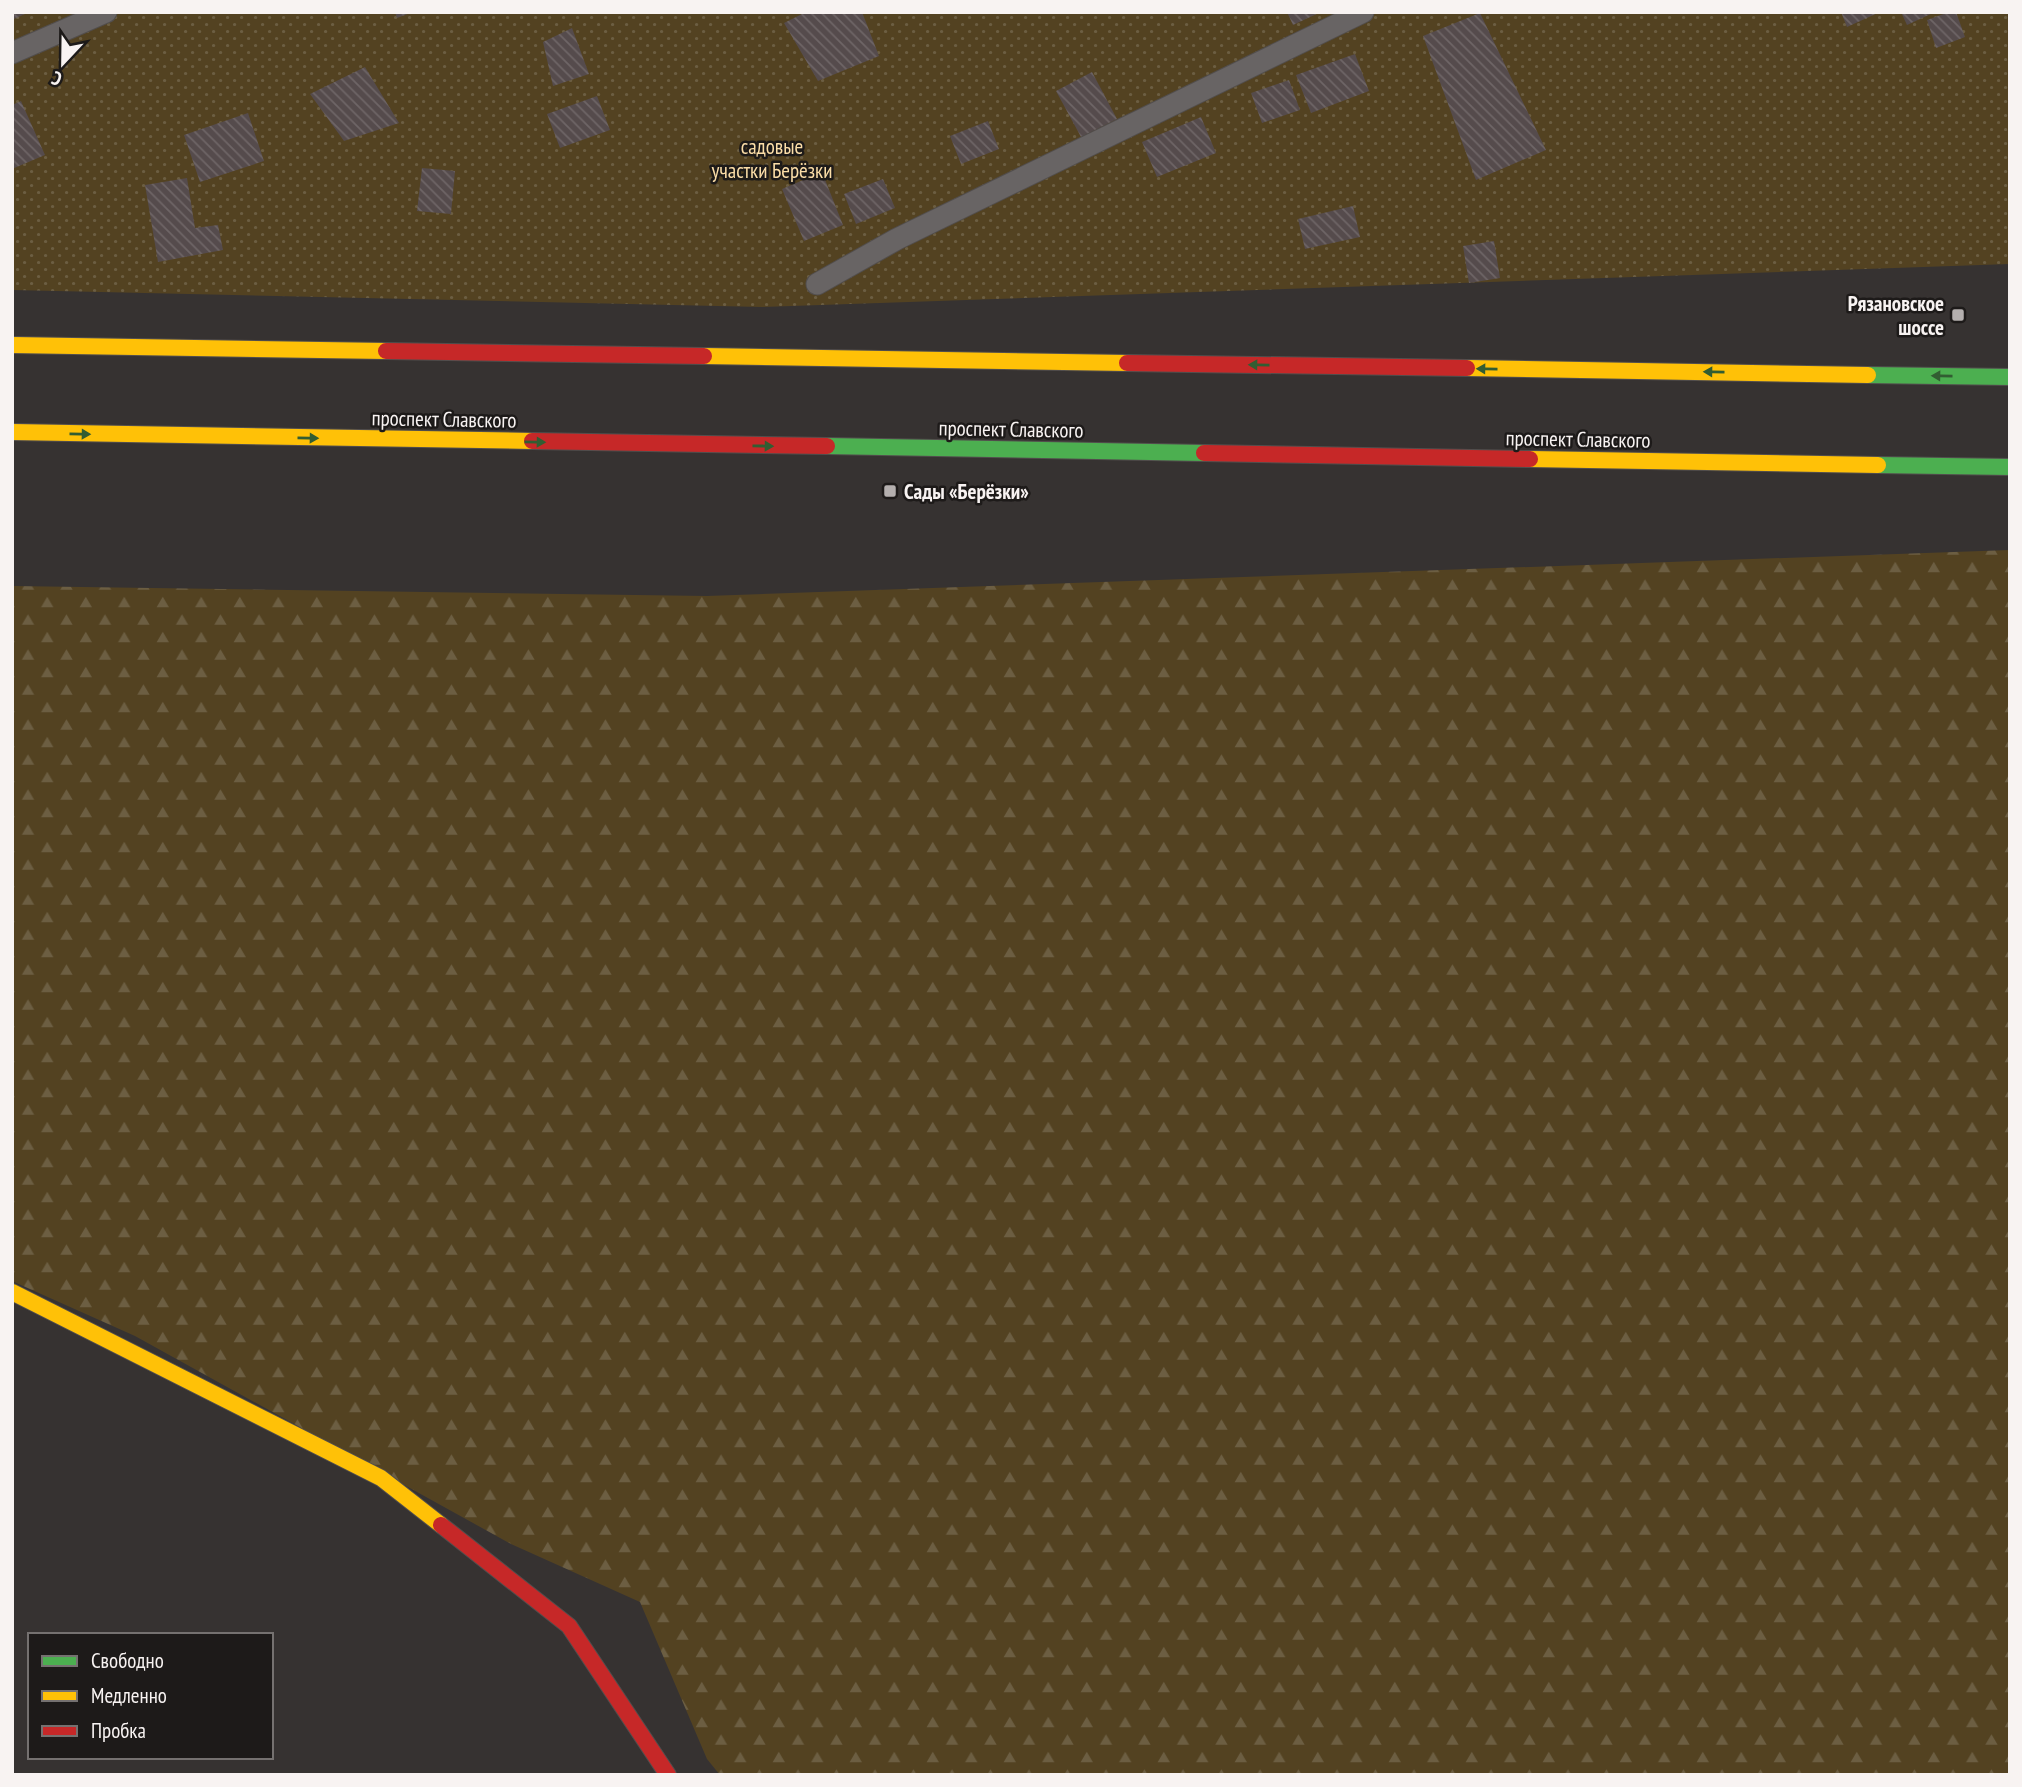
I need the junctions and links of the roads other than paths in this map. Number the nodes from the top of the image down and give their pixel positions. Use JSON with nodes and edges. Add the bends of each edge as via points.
{"nodes":[{"id":1,"x":106,"y":12,"type":"edge"},
{"id":2,"x":1363,"y":12,"type":"edge"},
{"id":3,"x":12,"y":53,"type":"edge"},
{"id":4,"x":817,"y":285,"type":"dead end"},
{"id":5,"x":12,"y":345,"type":"edge"},
{"id":6,"x":2010,"y":377,"type":"edge"},
{"id":7,"x":12,"y":432,"type":"edge"},
{"id":8,"x":2010,"y":467,"type":"edge"},
{"id":9,"x":12,"y":1292,"type":"edge"},
{"id":10,"x":668,"y":1775,"type":"edge"}],
"edges":[{"from":1,"to":3,"type":"lane"},
{"from":2,"to":4,"type":"lane","via":[[897,239]]},
{"from":6,"to":5,"type":"main road","one_way":true},
{"from":7,"to":8,"type":"main road","name":"проспект Славского","one_way":true},
{"from":9,"to":10,"type":"main road","via":[[381,1478],[569,1626]]}]}
